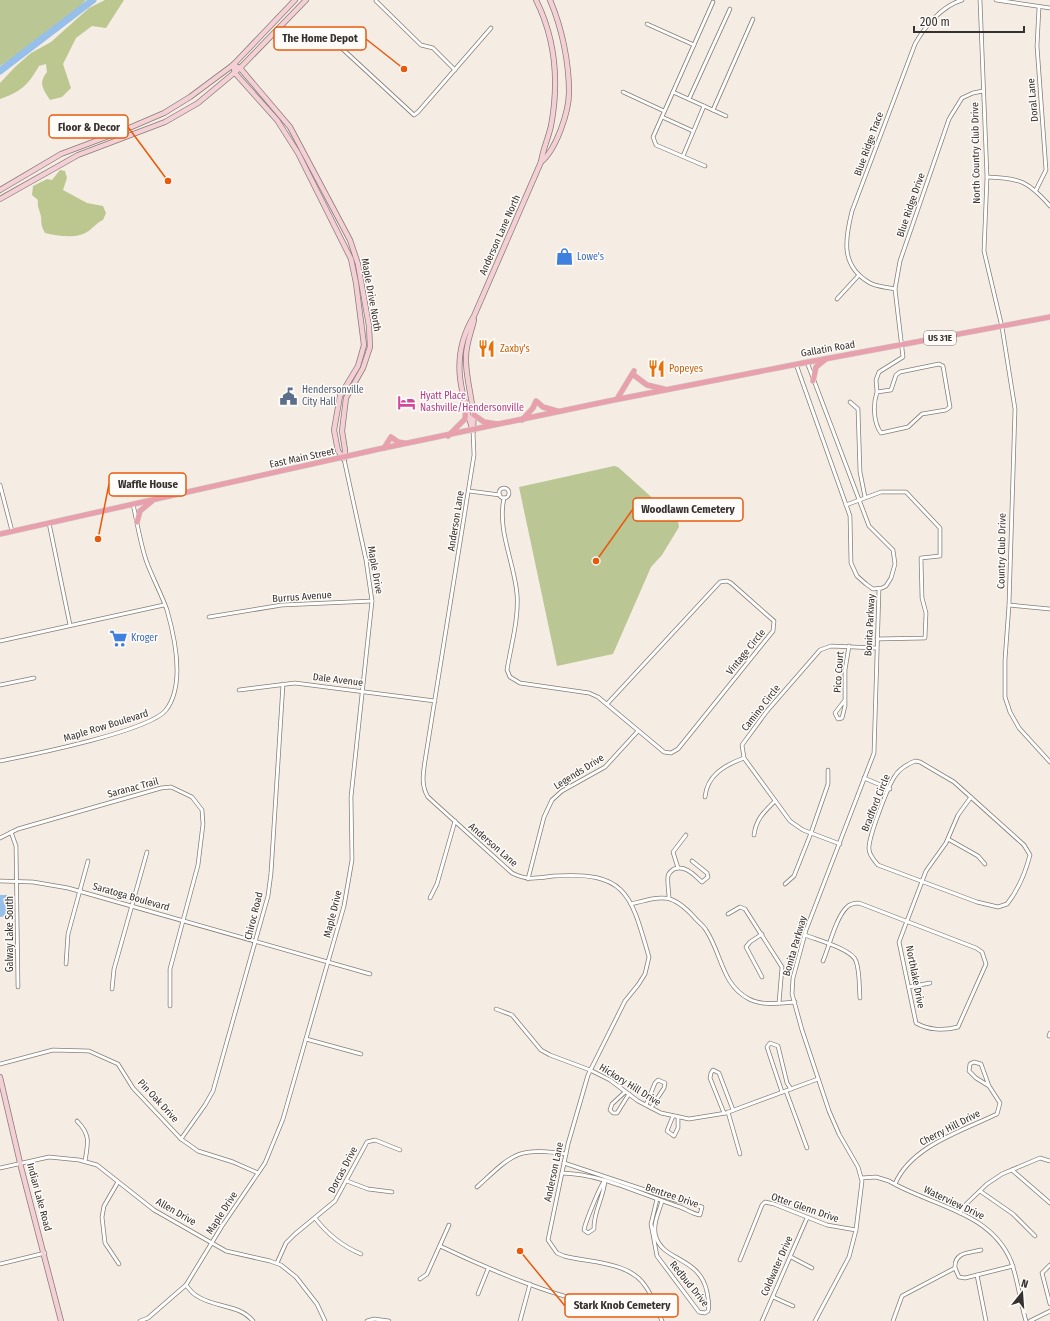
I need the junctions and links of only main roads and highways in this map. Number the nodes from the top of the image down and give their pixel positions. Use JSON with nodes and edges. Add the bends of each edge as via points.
{"nodes":[{"id":1,"x":1050,"y":317,"type":"edge"},
{"id":2,"x":826,"y":358,"type":"junction"},
{"id":3,"x":813,"y":381,"type":"road end"},
{"id":4,"x":667,"y":389,"type":"junction"},
{"id":5,"x":617,"y":399,"type":"junction"},
{"id":6,"x":609,"y":401,"type":"joint"},
{"id":7,"x":466,"y":407,"type":"road end"},
{"id":8,"x":560,"y":412,"type":"junction"},
{"id":9,"x":474,"y":415,"type":"road end"},
{"id":10,"x":522,"y":420,"type":"junction"},
{"id":11,"x":500,"y":425,"type":"junction"},
{"id":12,"x":448,"y":436,"type":"junction"},
{"id":13,"x":408,"y":444,"type":"junction"},
{"id":14,"x":384,"y":448,"type":"junction"},
{"id":15,"x":154,"y":499,"type":"junction"},
{"id":16,"x":137,"y":522,"type":"road end"},
{"id":17,"x":0,"y":534,"type":"edge"}],
"edges":[{"from":1,"to":2,"type":"main road","name":"Gallatin Road","number":"US 31E"},
{"from":2,"to":3,"type":"main road","via":[[816,367]]},
{"from":2,"to":4,"type":"main road","name":"Gallatin Road","number":"US 31E"},
{"from":4,"to":5,"type":"main road","name":"Gallatin Road","number":"US 31E"},
{"from":4,"to":5,"type":"main road","via":[[647,385],[635,373]]},
{"from":5,"to":6,"type":"main road","name":"Gallatin Road","number":"US 31E"},
{"from":6,"to":8,"type":"main road","name":"East Main Street","number":"US 31E"},
{"from":7,"to":12,"type":"main road","via":[[465,419]]},
{"from":8,"to":10,"type":"main road","name":"East Main Street","number":"US 31E"},
{"from":8,"to":10,"type":"main road","via":[[543,407],[536,401],[532,410]]},
{"from":9,"to":11,"type":"main road","via":[[484,422]]},
{"from":10,"to":11,"type":"main road","name":"East Main Street","number":"US 31E"},
{"from":11,"to":12,"type":"main road","name":"East Main Street","number":"US 31E"},
{"from":12,"to":13,"type":"main road","name":"East Main Street","number":"US 31E"},
{"from":13,"to":14,"type":"main road","name":"East Main Street","number":"US 31E"},
{"from":13,"to":14,"type":"main road","via":[[398,442],[391,436]]},
{"from":14,"to":15,"type":"main road","name":"East Main Street","number":"US 31E","via":[[344,459]]},
{"from":15,"to":16,"type":"main road","via":[[140,510]]},
{"from":15,"to":17,"type":"main road","name":"East Main Street","number":"US 31E"}]}
